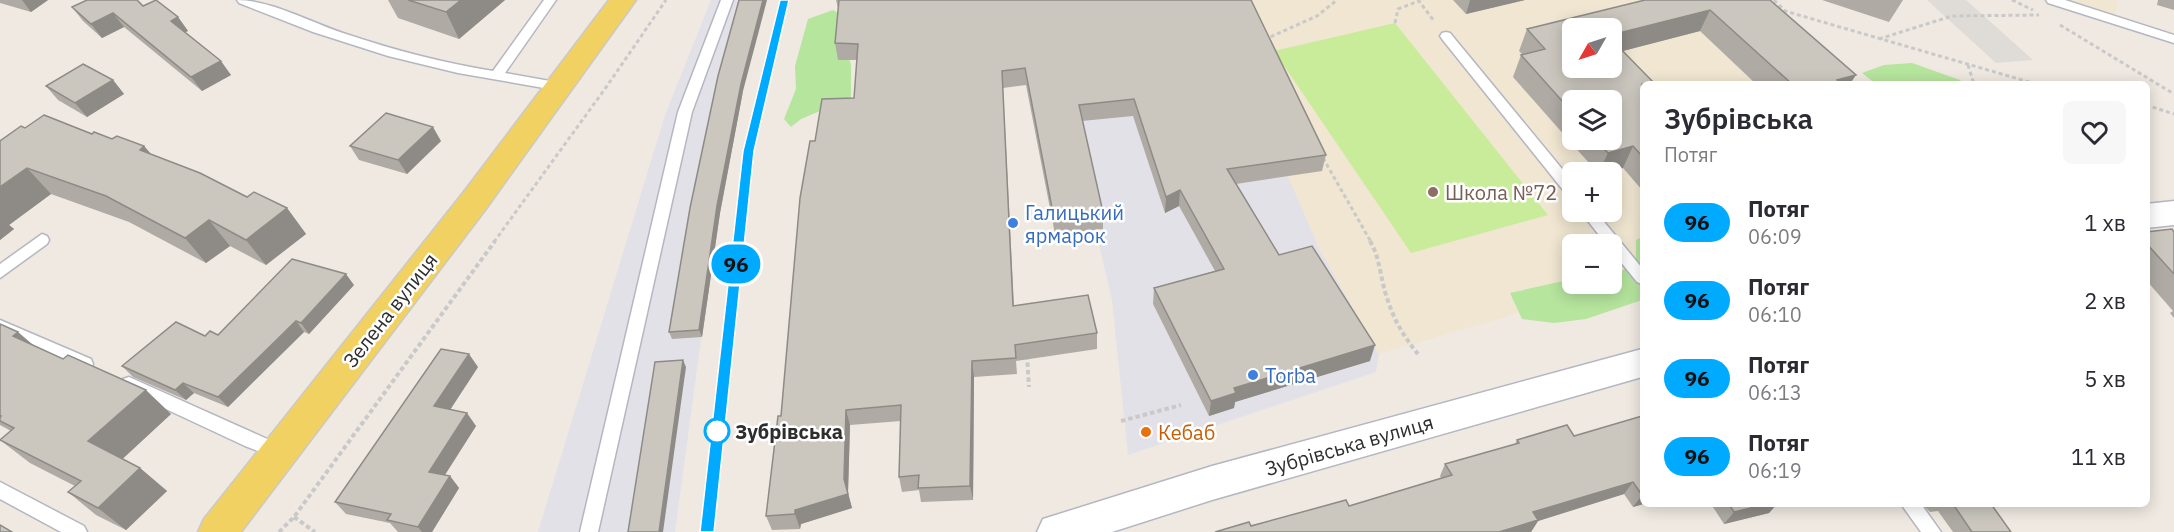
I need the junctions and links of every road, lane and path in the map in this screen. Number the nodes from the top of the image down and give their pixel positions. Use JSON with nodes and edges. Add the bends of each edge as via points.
{"nodes":[{"id":1,"x":243,"y":0,"type":"edge"},
{"id":2,"x":550,"y":0,"type":"edge"},
{"id":3,"x":623,"y":0,"type":"edge"},
{"id":4,"x":666,"y":0,"type":"edge"},
{"id":5,"x":727,"y":0,"type":"edge"},
{"id":6,"x":1337,"y":0,"type":"edge"},
{"id":7,"x":1774,"y":0,"type":"edge"},
{"id":8,"x":2012,"y":0,"type":"edge"},
{"id":9,"x":2052,"y":0,"type":"edge"},
{"id":10,"x":2053,"y":21,"type":"dead end"},
{"id":11,"x":1395,"y":23,"type":"dead end"},
{"id":12,"x":1446,"y":36,"type":"joint"},
{"id":13,"x":1879,"y":39,"type":"junction"},
{"id":14,"x":2174,"y":39,"type":"edge"},
{"id":15,"x":1266,"y":45,"type":"edge"},
{"id":16,"x":1968,"y":64,"type":"junction"},
{"id":17,"x":497,"y":75,"type":"junction"},
{"id":18,"x":1973,"y":81,"type":"edge"},
{"id":19,"x":2026,"y":81,"type":"edge"},
{"id":20,"x":561,"y":87,"type":"junction"},
{"id":21,"x":2174,"y":94,"type":"edge"},
{"id":22,"x":2150,"y":106,"type":"edge"},
{"id":23,"x":2174,"y":114,"type":"edge"},
{"id":24,"x":1317,"y":149,"type":"edge"},
{"id":25,"x":1562,"y":179,"type":"edge"},
{"id":26,"x":2174,"y":213,"type":"edge"},
{"id":27,"x":2150,"y":216,"type":"edge"},
{"id":28,"x":1596,"y":222,"type":"edge"},
{"id":29,"x":42,"y":240,"type":"dead end"},
{"id":30,"x":0,"y":272,"type":"edge"},
{"id":31,"x":1640,"y":276,"type":"edge"},
{"id":32,"x":0,"y":326,"type":"edge"},
{"id":33,"x":1034,"y":351,"type":"edge"},
{"id":34,"x":1418,"y":354,"type":"dead end"},
{"id":35,"x":1640,"y":364,"type":"edge"},
{"id":36,"x":1029,"y":387,"type":"dead end"},
{"id":37,"x":1181,"y":405,"type":"dead end"},
{"id":38,"x":1121,"y":421,"type":"dead end"},
{"id":39,"x":279,"y":452,"type":"junction"},
{"id":40,"x":0,"y":490,"type":"edge"},
{"id":41,"x":1912,"y":507,"type":"edge"},
{"id":42,"x":294,"y":517,"type":"junction"},
{"id":43,"x":290,"y":522,"type":"junction"},
{"id":44,"x":304,"y":525,"type":"junction"},
{"id":45,"x":78,"y":532,"type":"edge"},
{"id":46,"x":218,"y":532,"type":"edge"},
{"id":47,"x":279,"y":532,"type":"edge"},
{"id":48,"x":315,"y":532,"type":"edge"},
{"id":49,"x":589,"y":532,"type":"edge"},
{"id":50,"x":1057,"y":532,"type":"edge"},
{"id":51,"x":1932,"y":532,"type":"edge"}],
"edges":[{"from":1,"to":17,"type":"lane","via":[[355,41],[443,66]]},
{"from":2,"to":17,"type":"lane"},
{"from":3,"to":20,"type":"main road","name":"Зелена вулиця"},
{"from":4,"to":42,"type":"path"},
{"from":5,"to":49,"type":"lane","via":[[685,112]]},
{"from":6,"to":15,"type":"path","via":[[1317,16],[1268,38]]},
{"from":7,"to":13,"type":"path","via":[[1785,11]]},
{"from":8,"to":13,"type":"path","via":[[2043,15],[1952,16]]},
{"from":9,"to":14,"type":"lane"},
{"from":10,"to":21,"type":"path"},
{"from":11,"to":12,"type":"path","via":[[1398,9],[1419,2]]},
{"from":12,"to":25,"type":"lane"},
{"from":13,"to":16,"type":"path"},
{"from":16,"to":18,"type":"path"},
{"from":16,"to":19,"type":"path"},
{"from":17,"to":20,"type":"lane"},
{"from":20,"to":39,"type":"main road","name":"Зелена вулиця"},
{"from":22,"to":23,"type":"path"},
{"from":24,"to":34,"type":"path","via":[[1378,254],[1386,295],[1401,333]]},
{"from":26,"to":27,"type":"street"},
{"from":28,"to":31,"type":"lane"},
{"from":29,"to":30,"type":"lane"},
{"from":32,"to":39,"type":"lane"},
{"from":33,"to":36,"type":"path","via":[[1027,355]]},
{"from":35,"to":50,"type":"street","name":"Зубрівська вулиця","via":[[1212,483]]},
{"from":37,"to":38,"type":"path"},
{"from":39,"to":46,"type":"main road","name":"Зелена вулиця"},
{"from":40,"to":45,"type":"lane"},
{"from":41,"to":51,"type":"lane"},
{"from":42,"to":43,"type":"path"},
{"from":42,"to":44,"type":"path"},
{"from":43,"to":44,"type":"path"},
{"from":43,"to":47,"type":"path"},
{"from":44,"to":48,"type":"path"}]}
